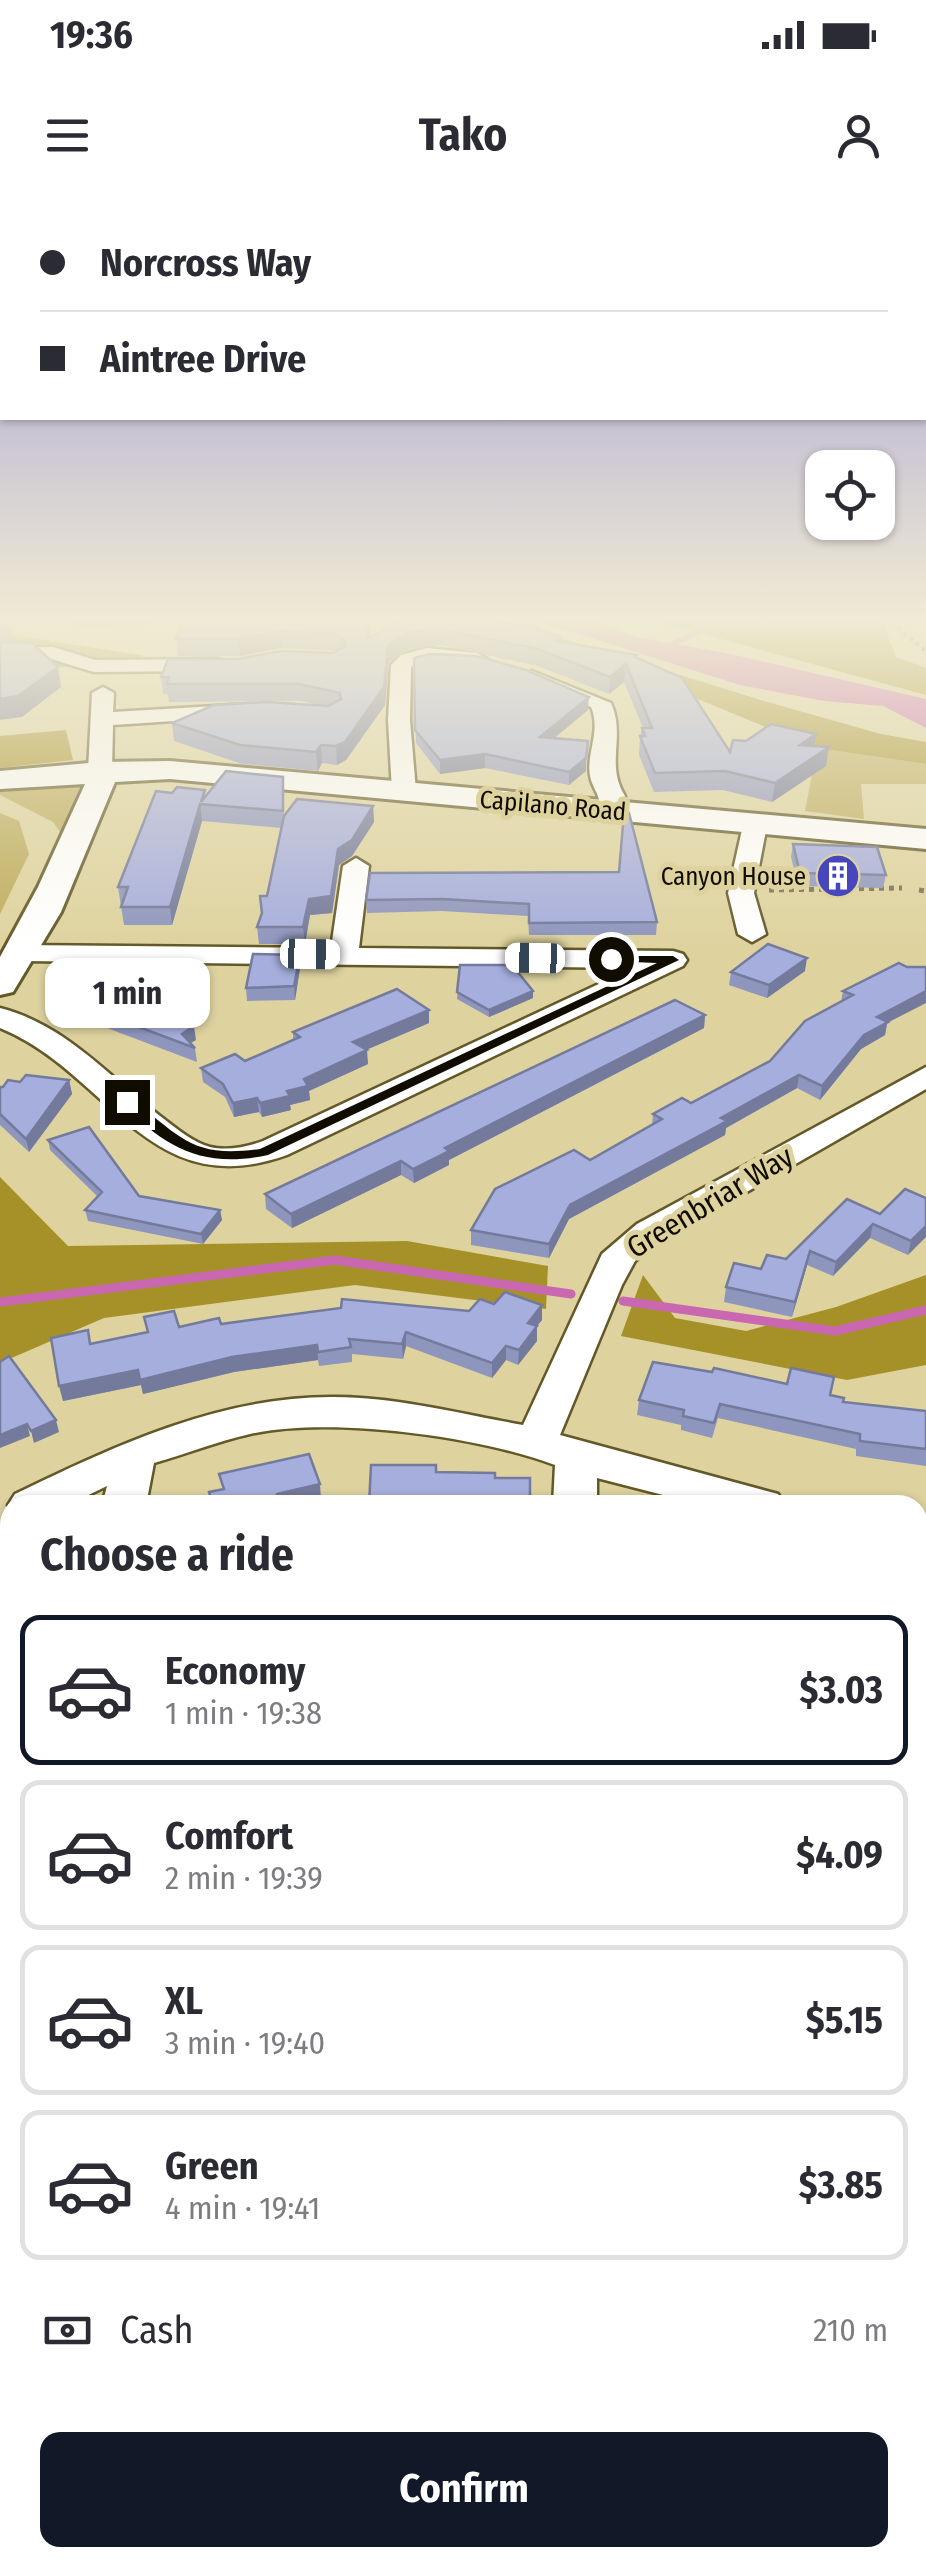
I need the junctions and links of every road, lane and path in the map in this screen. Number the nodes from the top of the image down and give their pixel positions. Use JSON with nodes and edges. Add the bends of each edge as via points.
{"nodes":[{"id":1,"x":101,"y":726,"type":"edge"},
{"id":2,"x":399,"y":726,"type":"edge"},
{"id":3,"x":607,"y":726,"type":"edge"},
{"id":4,"x":100,"y":771,"type":"junction"},
{"id":5,"x":0,"y":780,"type":"edge"},
{"id":6,"x":404,"y":792,"type":"junction"},
{"id":7,"x":0,"y":800,"type":"edge"},
{"id":8,"x":610,"y":810,"type":"junction"},
{"id":9,"x":756,"y":825,"type":"junction"},
{"id":10,"x":51,"y":832,"type":"junction"},
{"id":11,"x":926,"y":839,"type":"edge"},
{"id":12,"x":356,"y":866,"type":"dead end"},
{"id":13,"x":902,"y":888,"type":"dead end"},
{"id":14,"x":742,"y":890,"type":"junction"},
{"id":15,"x":752,"y":934,"type":"dead end"},
{"id":16,"x":23,"y":953,"type":"junction"},
{"id":17,"x":344,"y":955,"type":"junction"},
{"id":18,"x":0,"y":984,"type":"edge"},
{"id":19,"x":0,"y":1017,"type":"edge"},
{"id":20,"x":926,"y":1076,"type":"edge"},
{"id":21,"x":536,"y":1442,"type":"junction"},
{"id":22,"x":135,"y":1454,"type":"junction"},
{"id":23,"x":576,"y":1457,"type":"junction"},
{"id":24,"x":51,"y":1495,"type":"edge"},
{"id":25,"x":126,"y":1495,"type":"edge"},
{"id":26,"x":574,"y":1495,"type":"edge"},
{"id":27,"x":724,"y":1495,"type":"edge"}],
"edges":[{"from":1,"to":4,"type":"street"},
{"from":2,"to":6,"type":"street"},
{"from":3,"to":8,"type":"street","via":[[602,778],[613,796]]},
{"from":4,"to":5,"type":"main road","name":"Capilano Road"},
{"from":4,"to":6,"type":"main road","name":"Capilano Road","via":[[184,771]]},
{"from":4,"to":10,"type":"main road","via":[[100,785]]},
{"from":6,"to":8,"type":"main road","name":"Capilano Road"},
{"from":7,"to":10,"type":"main road"},
{"from":8,"to":9,"type":"main road","name":"Capilano Road"},
{"from":9,"to":11,"type":"main road","name":"Capilano Road"},
{"from":9,"to":14,"type":"street"},
{"from":10,"to":16,"type":"main road"},
{"from":12,"to":17,"type":"street"},
{"from":13,"to":14,"type":"path"},
{"from":14,"to":15,"type":"street"},
{"from":16,"to":17,"type":"street"},
{"from":16,"to":18,"type":"main road"},
{"from":17,"to":19,"type":"street","via":[[673,960],[274,1148],[227,1158],[193,1152],[41,1036]]},
{"from":20,"to":21,"type":"street","name":"Greenbriar Way","via":[[620,1254],[572,1348]]},
{"from":21,"to":22,"type":"street","via":[[332,1411],[250,1419]]},
{"from":21,"to":23,"type":"street"},
{"from":22,"to":24,"type":"street"},
{"from":22,"to":25,"type":"street"},
{"from":23,"to":26,"type":"street"},
{"from":23,"to":27,"type":"street"}]}
